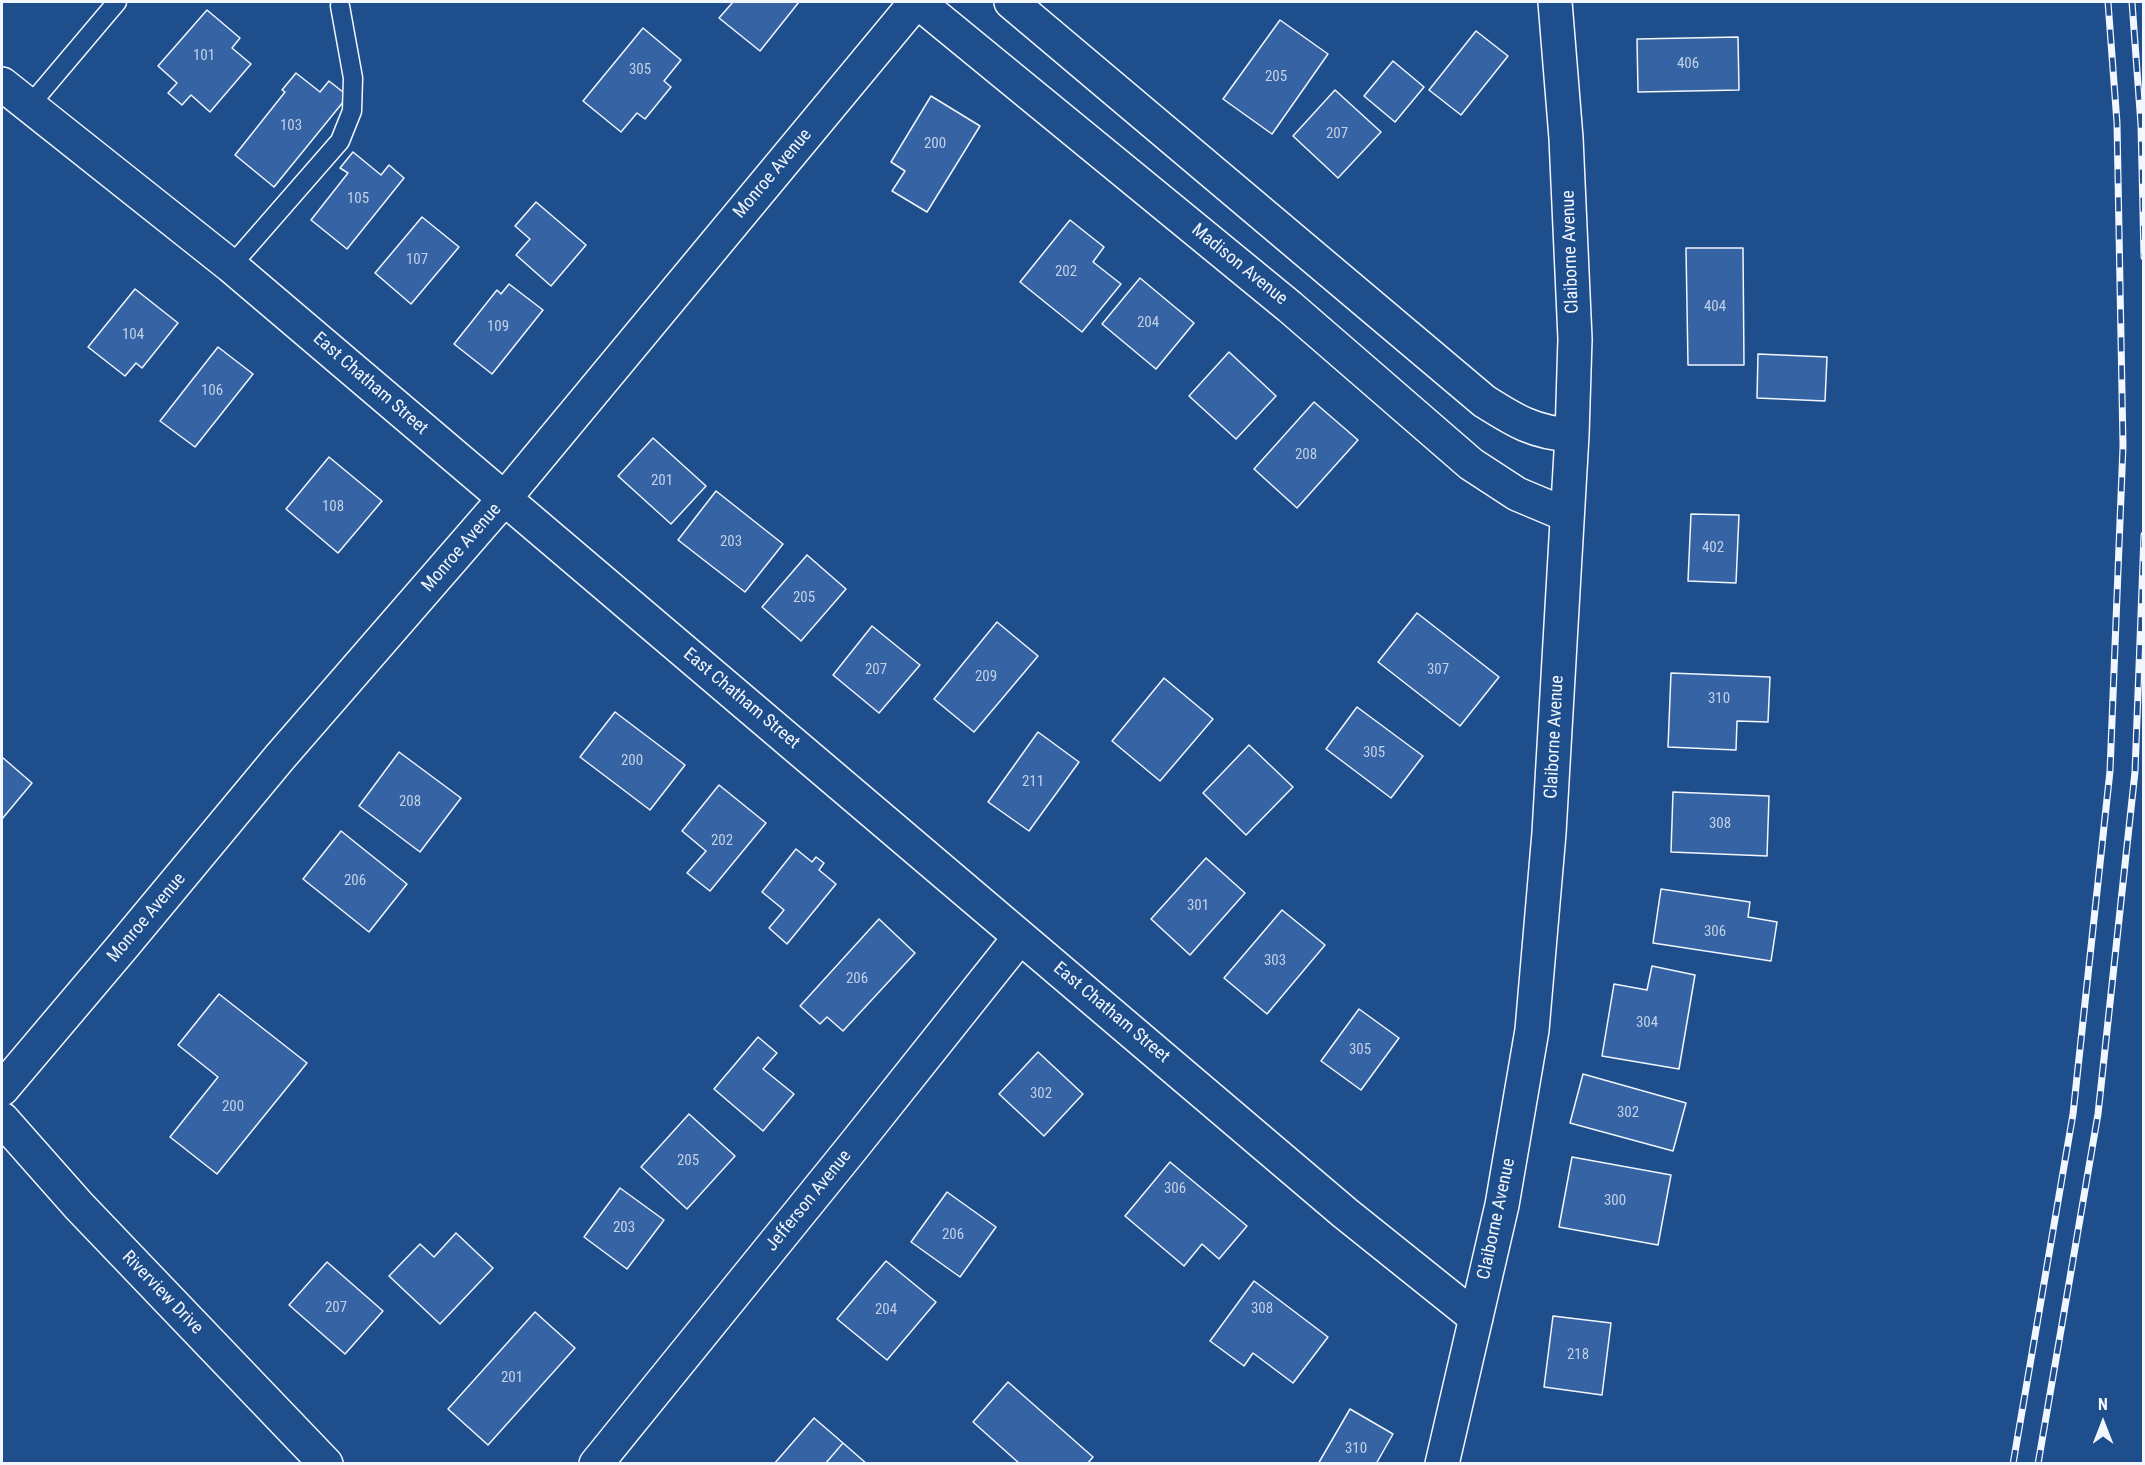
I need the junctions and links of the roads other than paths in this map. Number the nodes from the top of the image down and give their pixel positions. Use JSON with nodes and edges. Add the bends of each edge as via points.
{"nodes":[{"id":1,"x":117,"y":2,"type":"edge"},
{"id":2,"x":917,"y":2,"type":"edge"},
{"id":3,"x":1011,"y":2,"type":"edge"},
{"id":4,"x":1555,"y":2,"type":"edge"},
{"id":5,"x":340,"y":6,"type":"dead end"},
{"id":6,"x":2,"y":84,"type":"edge"},
{"id":7,"x":30,"y":105,"type":"junction"},
{"id":8,"x":231,"y":266,"type":"junction"},
{"id":9,"x":1572,"y":435,"type":"junction"},
{"id":10,"x":504,"y":499,"type":"junction"},
{"id":11,"x":1567,"y":515,"type":"junction"},
{"id":12,"x":1020,"y":937,"type":"junction"},
{"id":13,"x":2,"y":1089,"type":"edge"},
{"id":14,"x":2,"y":1119,"type":"edge"},
{"id":15,"x":1476,"y":1318,"type":"junction"},
{"id":16,"x":326,"y":1464,"type":"edge"},
{"id":17,"x":596,"y":1464,"type":"edge"},
{"id":18,"x":1442,"y":1464,"type":"edge"}],
"edges":[{"from":1,"to":7,"type":"lane"},
{"from":2,"to":10,"type":"street","name":"Monroe Avenue"},
{"from":2,"to":11,"type":"street","name":"Madison Avenue","via":[[1290,307],[1471,464],[1517,494]]},
{"from":3,"to":9,"type":"street","via":[[1484,400],[1522,425]]},
{"from":4,"to":9,"type":"street","name":"Claiborne Avenue","via":[[1573,292]]},
{"from":5,"to":8,"type":"lane","via":[[353,78],[352,111],[340,141]]},
{"from":6,"to":7,"type":"street","name":"East Chatham Street"},
{"from":7,"to":8,"type":"street","name":"East Chatham Street"},
{"from":8,"to":10,"type":"street","name":"East Chatham Street"},
{"from":9,"to":11,"type":"street","name":"Claiborne Avenue"},
{"from":10,"to":12,"type":"street","name":"East Chatham Street"},
{"from":10,"to":13,"type":"street","name":"Monroe Avenue","via":[[280,757]]},
{"from":11,"to":15,"type":"street","name":"Claiborne Avenue","via":[[1549,833],[1532,1030],[1502,1205]]},
{"from":12,"to":15,"type":"street","name":"East Chatham Street","via":[[1345,1213]]},
{"from":12,"to":17,"type":"street","name":"Jefferson Avenue"},
{"from":14,"to":16,"type":"street","name":"Riverview Drive","via":[[79,1206]]},
{"from":15,"to":18,"type":"street","name":"Claiborne Avenue"}]}
